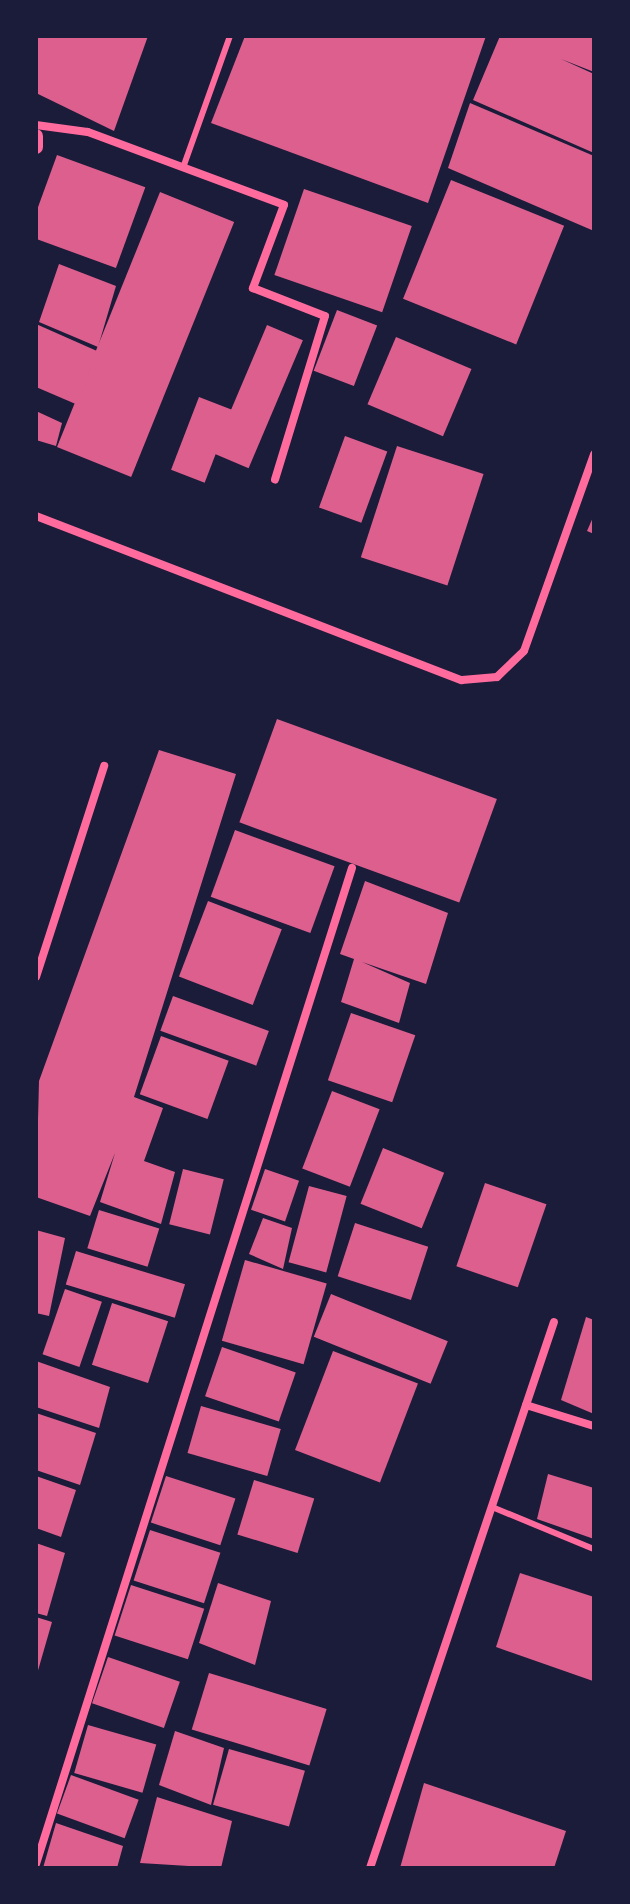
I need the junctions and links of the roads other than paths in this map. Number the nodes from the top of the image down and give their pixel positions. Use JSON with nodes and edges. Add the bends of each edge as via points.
{"nodes":[{"id":1,"x":230,"y":36,"type":"edge"},
{"id":2,"x":36,"y":125,"type":"edge"},
{"id":3,"x":36,"y":136,"type":"edge"},
{"id":4,"x":36,"y":147,"type":"edge"},
{"id":5,"x":184,"y":165,"type":"junction"},
{"id":6,"x":594,"y":454,"type":"edge"},
{"id":7,"x":275,"y":480,"type":"dead end"},
{"id":8,"x":36,"y":516,"type":"edge"},
{"id":9,"x":104,"y":766,"type":"dead end"},
{"id":10,"x":352,"y":868,"type":"dead end"},
{"id":11,"x":39,"y":959,"type":"edge"},
{"id":12,"x":36,"y":977,"type":"edge"},
{"id":13,"x":554,"y":1322,"type":"dead end"},
{"id":14,"x":526,"y":1405,"type":"junction"},
{"id":15,"x":594,"y":1426,"type":"edge"},
{"id":16,"x":492,"y":1507,"type":"junction"},
{"id":17,"x":594,"y":1549,"type":"edge"},
{"id":18,"x":36,"y":1864,"type":"edge"},
{"id":19,"x":370,"y":1868,"type":"edge"}],
"edges":[{"from":1,"to":5,"type":"lane"},
{"from":2,"to":5,"type":"street","via":[[88,132]]},
{"from":3,"to":4,"type":"street"},
{"from":5,"to":7,"type":"street","via":[[284,205],[253,288],[325,316]]},
{"from":6,"to":8,"type":"street","via":[[524,651],[497,677],[462,680]]},
{"from":9,"to":11,"type":"street"},
{"from":10,"to":18,"type":"street"},
{"from":11,"to":12,"type":"street"},
{"from":13,"to":14,"type":"street"},
{"from":14,"to":15,"type":"street"},
{"from":14,"to":16,"type":"street"},
{"from":16,"to":17,"type":"lane"},
{"from":16,"to":19,"type":"street"}]}
